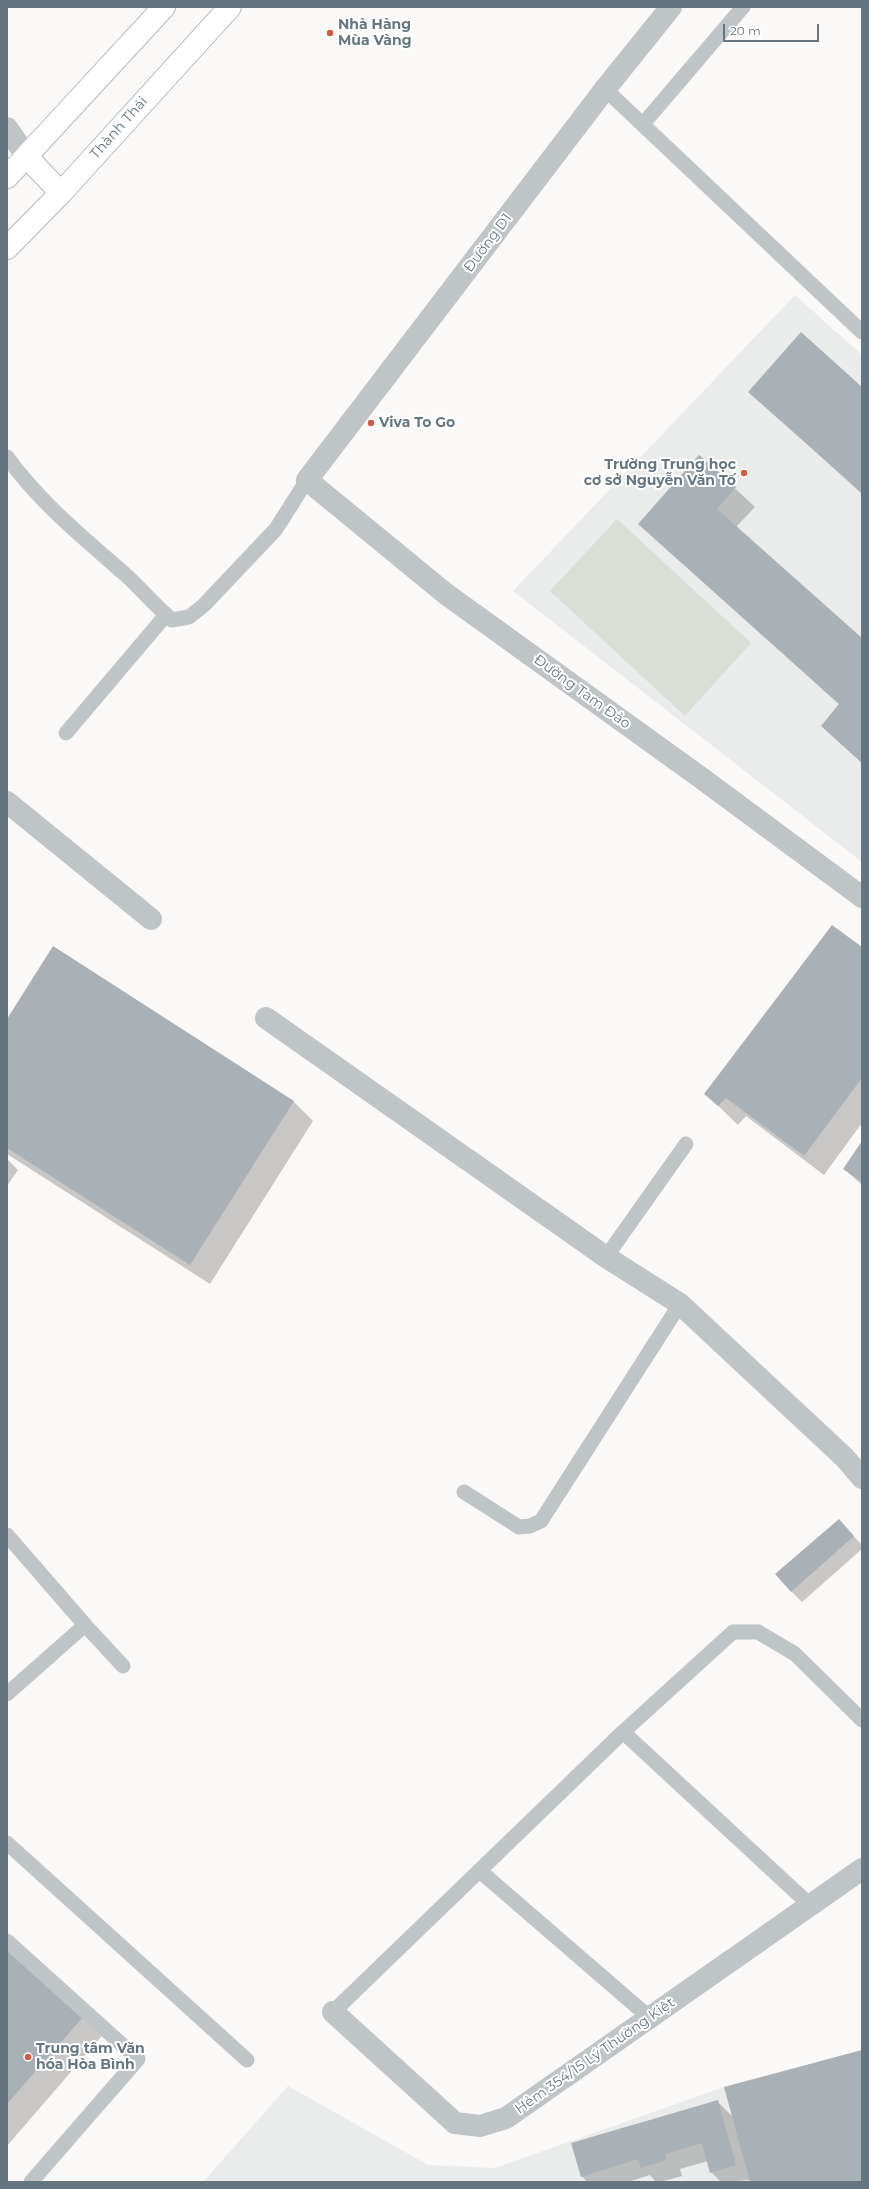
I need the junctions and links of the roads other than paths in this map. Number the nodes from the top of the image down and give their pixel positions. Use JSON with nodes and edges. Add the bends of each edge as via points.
{"nodes":[{"id":1,"x":164,"y":7,"type":"edge"},
{"id":2,"x":230,"y":7,"type":"edge"},
{"id":3,"x":671,"y":7,"type":"edge"},
{"id":4,"x":743,"y":7,"type":"edge"},
{"id":5,"x":605,"y":89,"type":"junction"},
{"id":6,"x":643,"y":124,"type":"junction"},
{"id":7,"x":7,"y":128,"type":"edge"},
{"id":8,"x":27,"y":157,"type":"junction"},
{"id":9,"x":7,"y":177,"type":"edge"},
{"id":10,"x":60,"y":193,"type":"junction"},
{"id":11,"x":7,"y":248,"type":"edge"},
{"id":12,"x":862,"y":332,"type":"edge"},
{"id":13,"x":7,"y":457,"type":"edge"},
{"id":14,"x":307,"y":480,"type":"junction"},
{"id":15,"x":166,"y":615,"type":"junction"},
{"id":16,"x":66,"y":734,"type":"dead end"},
{"id":17,"x":7,"y":802,"type":"edge"},
{"id":18,"x":862,"y":897,"type":"edge"},
{"id":19,"x":151,"y":919,"type":"dead end"},
{"id":20,"x":266,"y":1018,"type":"dead end"},
{"id":21,"x":686,"y":1144,"type":"dead end"},
{"id":22,"x":606,"y":1257,"type":"junction"},
{"id":23,"x":680,"y":1304,"type":"junction"},
{"id":24,"x":862,"y":1478,"type":"edge"},
{"id":25,"x":464,"y":1492,"type":"dead end"},
{"id":26,"x":7,"y":1535,"type":"edge"},
{"id":27,"x":85,"y":1625,"type":"junction"},
{"id":28,"x":124,"y":1666,"type":"dead end"},
{"id":29,"x":7,"y":1694,"type":"edge"},
{"id":30,"x":862,"y":1720,"type":"edge"},
{"id":31,"x":623,"y":1732,"type":"junction"},
{"id":32,"x":7,"y":1843,"type":"edge"},
{"id":33,"x":862,"y":1869,"type":"edge"},
{"id":34,"x":481,"y":1872,"type":"junction"},
{"id":35,"x":811,"y":1906,"type":"junction"},
{"id":36,"x":7,"y":1941,"type":"edge"},
{"id":37,"x":333,"y":2012,"type":"joint"},
{"id":38,"x":650,"y":2018,"type":"junction"},
{"id":39,"x":247,"y":2060,"type":"dead end"},
{"id":40,"x":31,"y":2182,"type":"edge"}],
"edges":[{"from":1,"to":8,"type":"main road"},
{"from":2,"to":10,"type":"main road","name":"Thành Thái"},
{"from":3,"to":5,"type":"street","name":"Đường D1"},
{"from":4,"to":6,"type":"lane"},
{"from":5,"to":6,"type":"lane"},
{"from":5,"to":14,"type":"street","name":"Đường D1"},
{"from":6,"to":12,"type":"lane"},
{"from":7,"to":8,"type":"street"},
{"from":8,"to":9,"type":"main road"},
{"from":8,"to":10,"type":"main road"},
{"from":10,"to":11,"type":"main road","name":"Thành Thái"},
{"from":13,"to":15,"type":"lane","via":[[48,507],[129,578]]},
{"from":14,"to":15,"type":"lane","via":[[276,529],[204,605],[183,619],[172,620]]},
{"from":14,"to":18,"type":"street","name":"Đường Tam Đảo","via":[[446,594]]},
{"from":15,"to":16,"type":"lane"},
{"from":17,"to":19,"type":"street"},
{"from":20,"to":22,"type":"street"},
{"from":21,"to":22,"type":"lane"},
{"from":22,"to":23,"type":"street"},
{"from":23,"to":24,"type":"street","via":[[845,1458]]},
{"from":23,"to":25,"type":"lane","via":[[541,1521],[519,1527]]},
{"from":26,"to":27,"type":"lane"},
{"from":27,"to":28,"type":"lane"},
{"from":27,"to":29,"type":"lane"},
{"from":30,"to":31,"type":"lane","via":[[795,1654],[758,1632],[733,1632]]},
{"from":31,"to":34,"type":"lane"},
{"from":31,"to":35,"type":"lane"},
{"from":32,"to":39,"type":"lane"},
{"from":33,"to":35,"type":"street","name":"Hẻm 354/15 Lý Thường Kiệt"},
{"from":34,"to":37,"type":"lane"},
{"from":34,"to":38,"type":"lane"},
{"from":35,"to":38,"type":"street","name":"Hẻm 354/15 Lý Thường Kiệt"},
{"from":36,"to":40,"type":"lane","via":[[138,2059]]},
{"from":37,"to":38,"type":"street","name":"Hẻm 354/15 Lý Thường Kiệt","via":[[455,2123],[480,2126],[506,2118]]}]}
